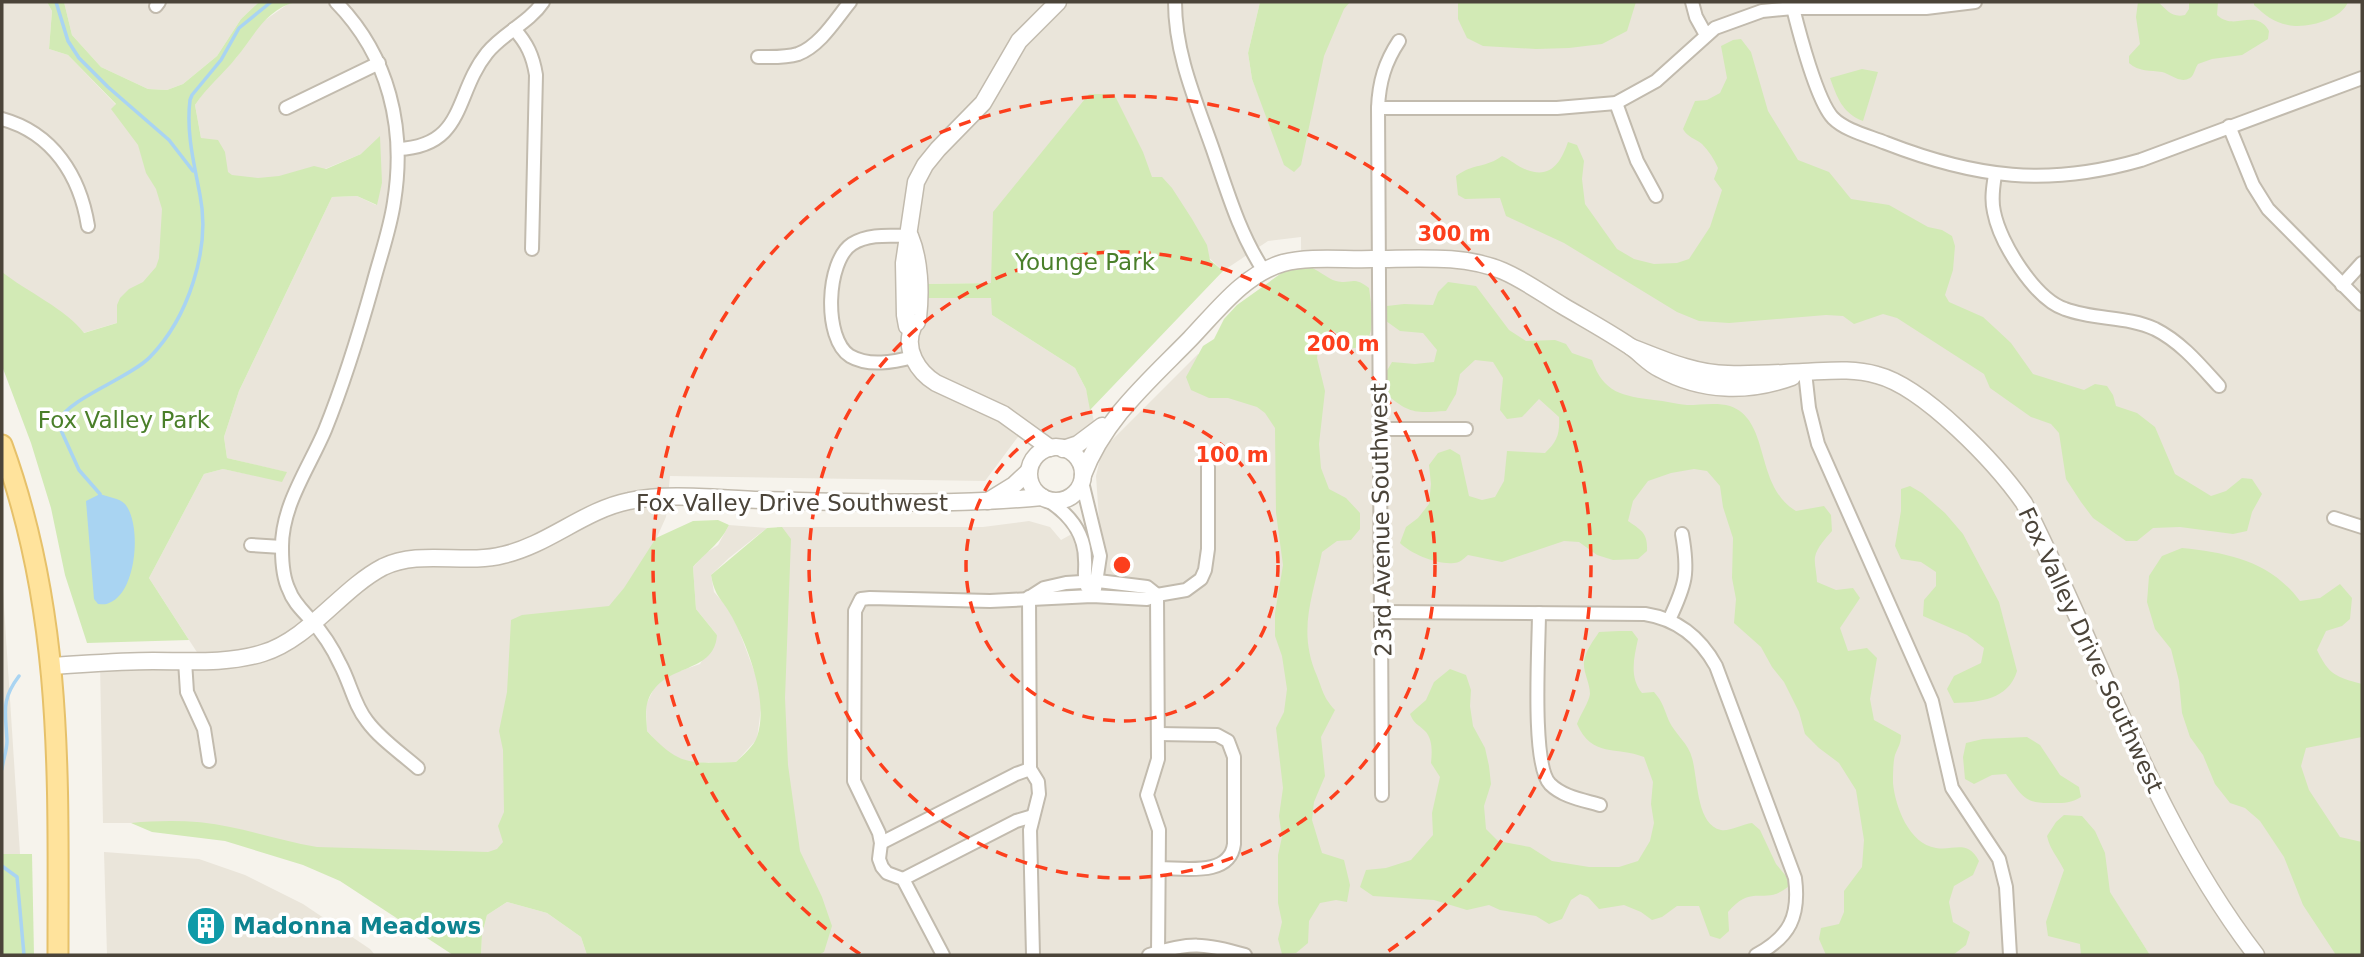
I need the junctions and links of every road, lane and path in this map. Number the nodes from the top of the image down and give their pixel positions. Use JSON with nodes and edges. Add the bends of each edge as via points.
{"nodes":[{"id":1,"x":336,"y":2,"type":"edge"},
{"id":2,"x":543,"y":2,"type":"edge"},
{"id":3,"x":850,"y":2,"type":"edge"},
{"id":4,"x":1058,"y":2,"type":"edge"},
{"id":5,"x":1175,"y":2,"type":"edge"},
{"id":6,"x":1692,"y":2,"type":"edge"},
{"id":7,"x":1975,"y":2,"type":"edge"},
{"id":8,"x":1793,"y":8,"type":"junction"},
{"id":9,"x":514,"y":29,"type":"junction"},
{"id":10,"x":1706,"y":35,"type":"junction"},
{"id":11,"x":1399,"y":41,"type":"dead end"},
{"id":12,"x":758,"y":57,"type":"dead end"},
{"id":13,"x":379,"y":63,"type":"junction"},
{"id":14,"x":2362,"y":78,"type":"edge"},
{"id":15,"x":1616,"y":103,"type":"junction"},
{"id":16,"x":286,"y":108,"type":"dead end"},
{"id":17,"x":1378,"y":108,"type":"junction"},
{"id":18,"x":2,"y":119,"type":"edge"},
{"id":19,"x":2229,"y":126,"type":"junction"},
{"id":20,"x":398,"y":149,"type":"junction"},
{"id":21,"x":1995,"y":174,"type":"junction"},
{"id":22,"x":1656,"y":196,"type":"dead end"},
{"id":23,"x":89,"y":226,"type":"dead end"},
{"id":24,"x":910,"y":236,"type":"junction"},
{"id":25,"x":532,"y":249,"type":"dead end"},
{"id":26,"x":1378,"y":259,"type":"junction"},
{"id":27,"x":2362,"y":263,"type":"edge"},
{"id":28,"x":1264,"y":271,"type":"junction"},
{"id":29,"x":2342,"y":285,"type":"junction"},
{"id":30,"x":2362,"y":304,"type":"edge"},
{"id":31,"x":913,"y":357,"type":"junction"},
{"id":32,"x":1805,"y":372,"type":"junction"},
{"id":33,"x":2219,"y":386,"type":"dead end"},
{"id":34,"x":1113,"y":419,"type":"junction"},
{"id":35,"x":1380,"y":429,"type":"junction"},
{"id":36,"x":1466,"y":429,"type":"dead end"},
{"id":37,"x":1024,"y":430,"type":"junction"},
{"id":38,"x":2,"y":445,"type":"edge"},
{"id":39,"x":1057,"y":448,"type":"junction"},
{"id":40,"x":1208,"y":467,"type":"dead end"},
{"id":41,"x":1030,"y":469,"type":"junction"},
{"id":42,"x":1083,"y":478,"type":"junction"},
{"id":43,"x":1045,"y":499,"type":"junction"},
{"id":44,"x":986,"y":502,"type":"junction"},
{"id":45,"x":2334,"y":518,"type":"dead end"},
{"id":46,"x":2362,"y":527,"type":"edge"},
{"id":47,"x":1682,"y":534,"type":"dead end"},
{"id":48,"x":251,"y":545,"type":"dead end"},
{"id":49,"x":282,"y":547,"type":"junction"},
{"id":50,"x":1091,"y":582,"type":"junction"},
{"id":51,"x":1157,"y":595,"type":"junction"},
{"id":52,"x":1092,"y":596,"type":"junction"},
{"id":53,"x":1029,"y":597,"type":"junction"},
{"id":54,"x":1382,"y":612,"type":"junction"},
{"id":55,"x":1539,"y":613,"type":"junction"},
{"id":56,"x":1669,"y":620,"type":"junction"},
{"id":57,"x":313,"y":621,"type":"junction"},
{"id":58,"x":185,"y":661,"type":"junction"},
{"id":59,"x":52,"y":666,"type":"junction"},
{"id":60,"x":1157,"y":734,"type":"junction"},
{"id":61,"x":209,"y":761,"type":"dead end"},
{"id":62,"x":418,"y":768,"type":"dead end"},
{"id":63,"x":1030,"y":769,"type":"junction"},
{"id":64,"x":1382,"y":794,"type":"dead end"},
{"id":65,"x":1600,"y":805,"type":"dead end"},
{"id":66,"x":1032,"y":816,"type":"junction"},
{"id":67,"x":881,"y":843,"type":"junction"},
{"id":68,"x":1159,"y":868,"type":"junction"},
{"id":69,"x":903,"y":879,"type":"junction"},
{"id":70,"x":1155,"y":954,"type":"edge"},
{"id":71,"x":58,"y":955,"type":"edge"},
{"id":72,"x":943,"y":955,"type":"edge"},
{"id":73,"x":1033,"y":955,"type":"edge"},
{"id":74,"x":1245,"y":955,"type":"edge"},
{"id":75,"x":1756,"y":955,"type":"edge"},
{"id":76,"x":2010,"y":955,"type":"edge"},
{"id":77,"x":2256,"y":955,"type":"edge"}],
"edges":[{"from":1,"to":13,"type":"street","via":[[356,24]]},
{"from":2,"to":9,"type":"street"},
{"from":3,"to":12,"type":"street","via":[[802,52]]},
{"from":4,"to":24,"type":"street","via":[[1019,41],[983,103],[925,165],[914,191]]},
{"from":5,"to":28,"type":"street","via":[[1177,37],[1187,76],[1236,217]]},
{"from":6,"to":10,"type":"street"},
{"from":7,"to":8,"type":"street","via":[[1926,8]]},
{"from":8,"to":10,"type":"street","via":[[1762,10]]},
{"from":8,"to":21,"type":"street","via":[[1827,110],[1838,121],[1940,162]]},
{"from":9,"to":20,"type":"street","via":[[481,60],[447,129],[428,144]]},
{"from":9,"to":25,"type":"street","via":[[532,56],[536,75]]},
{"from":10,"to":15,"type":"street","via":[[1656,81]]},
{"from":11,"to":17,"type":"street","name":"23rd Avenue Southwest","via":[[1384,67]]},
{"from":13,"to":16,"type":"street"},
{"from":13,"to":20,"type":"street","via":[[391,98]]},
{"from":14,"to":19,"type":"street"},
{"from":15,"to":17,"type":"street","via":[[1557,108]]},
{"from":15,"to":22,"type":"street","via":[[1637,162]]},
{"from":17,"to":26,"type":"street","name":"23rd Avenue Southwest"},
{"from":18,"to":23,"type":"street","via":[[37,134],[62,160],[80,191]]},
{"from":19,"to":21,"type":"street","via":[[2115,167],[2046,176]]},
{"from":19,"to":29,"type":"street","via":[[2267,209]]},
{"from":20,"to":49,"type":"street","via":[[392,216],[363,319],[332,413],[288,510]]},
{"from":21,"to":33,"type":"street","via":[[1993,207],[1999,229],[2045,298],[2070,311],[2157,330],[2189,354]]},
{"from":24,"to":31,"type":"street","via":[[904,263],[905,315],[912,328]]},
{"from":24,"to":31,"type":"street","via":[[864,238],[846,248],[833,278],[832,322],[837,341],[850,356],[884,363]]},
{"from":26,"to":28,"type":"street","name":"Fox Valley Drive Southwest","via":[[1296,261]]},
{"from":26,"to":32,"type":"street","name":"Fox Valley Drive Southwest","via":[[1451,260],[1488,266],[1631,347],[1712,373]]},
{"from":26,"to":35,"type":"street","name":"23rd Avenue Southwest"},
{"from":27,"to":29,"type":"street"},
{"from":28,"to":34,"type":"street","name":"Fox Valley Drive Southwest","via":[[1229,298]]},
{"from":29,"to":30,"type":"street"},
{"from":31,"to":37,"type":"street","via":[[927,378],[997,410]]},
{"from":32,"to":76,"type":"street","via":[[1818,444],[1933,701],[1952,788],[1999,859],[2006,887]]},
{"from":32,"to":77,"type":"street","name":"Fox Valley Drive Southwest","via":[[1861,372],[1903,385],[1955,427],[2018,495],[2183,844]]},
{"from":34,"to":39,"type":"street","name":"Fox Valley Drive Southwest","via":[[1079,444]]},
{"from":34,"to":42,"type":"street","name":"Fox Valley Drive Southwest","via":[[1091,453]]},
{"from":35,"to":36,"type":"street"},
{"from":35,"to":54,"type":"street","name":"23rd Avenue Southwest"},
{"from":37,"to":39,"type":"street"},
{"from":37,"to":41,"type":"street"},
{"from":38,"to":59,"type":"main road","via":[[39,576]]},
{"from":39,"to":41,"type":"street","via":[[1035,458]]},
{"from":39,"to":42,"type":"street","via":[[1078,458]]},
{"from":40,"to":51,"type":"street","via":[[1205,570],[1186,590]]},
{"from":41,"to":43,"type":"street","via":[[1032,486]]},
{"from":41,"to":44,"type":"street","name":"Fox Valley Drive Southwest"},
{"from":42,"to":43,"type":"street","via":[[1079,489],[1066,500]]},
{"from":42,"to":50,"type":"street","via":[[1100,556]]},
{"from":43,"to":44,"type":"street","name":"Fox Valley Drive Southwest"},
{"from":43,"to":50,"type":"street","via":[[1076,524]]},
{"from":44,"to":57,"type":"street","name":"Fox Valley Drive Southwest","via":[[628,501],[501,556],[393,563]]},
{"from":45,"to":46,"type":"street"},
{"from":47,"to":56,"type":"street","via":[[1686,580]]},
{"from":48,"to":49,"type":"street"},
{"from":49,"to":57,"type":"street","via":[[288,589]]},
{"from":50,"to":51,"type":"street","via":[[1147,587]]},
{"from":50,"to":52,"type":"street"},
{"from":50,"to":53,"type":"street","via":[[1044,588]]},
{"from":51,"to":52,"type":"street","via":[[1147,599]]},
{"from":51,"to":60,"type":"street"},
{"from":52,"to":53,"type":"street"},
{"from":53,"to":63,"type":"street"},
{"from":53,"to":67,"type":"street","via":[[990,601],[870,598],[858,603],[852,773]]},
{"from":54,"to":55,"type":"street"},
{"from":54,"to":64,"type":"street","name":"23rd Avenue Southwest"},
{"from":55,"to":56,"type":"street","via":[[1631,613]]},
{"from":55,"to":65,"type":"street","via":[[1543,773],[1557,790]]},
{"from":56,"to":75,"type":"street","via":[[1696,637],[1716,666],[1795,878],[1797,904],[1790,926]]},
{"from":57,"to":58,"type":"street","name":"Fox Valley Drive Southwest","via":[[268,652]]},
{"from":57,"to":62,"type":"street","via":[[341,665],[365,719]]},
{"from":58,"to":59,"type":"street","name":"Fox Valley Drive Southwest"},
{"from":58,"to":61,"type":"street","via":[[187,692],[204,729]]},
{"from":59,"to":71,"type":"main road"},
{"from":60,"to":68,"type":"street","via":[[1158,759],[1147,795],[1159,830]]},
{"from":60,"to":68,"type":"street","via":[[1217,735],[1228,741],[1234,757],[1230,858],[1209,867]]},
{"from":63,"to":66,"type":"street","via":[[1039,794]]},
{"from":63,"to":67,"type":"street"},
{"from":66,"to":69,"type":"street"},
{"from":66,"to":73,"type":"street"},
{"from":67,"to":69,"type":"street","via":[[882,867]]},
{"from":68,"to":70,"type":"street"},
{"from":69,"to":72,"type":"street"},
{"from":70,"to":74,"type":"street","via":[[1178,946],[1203,945]]}]}
